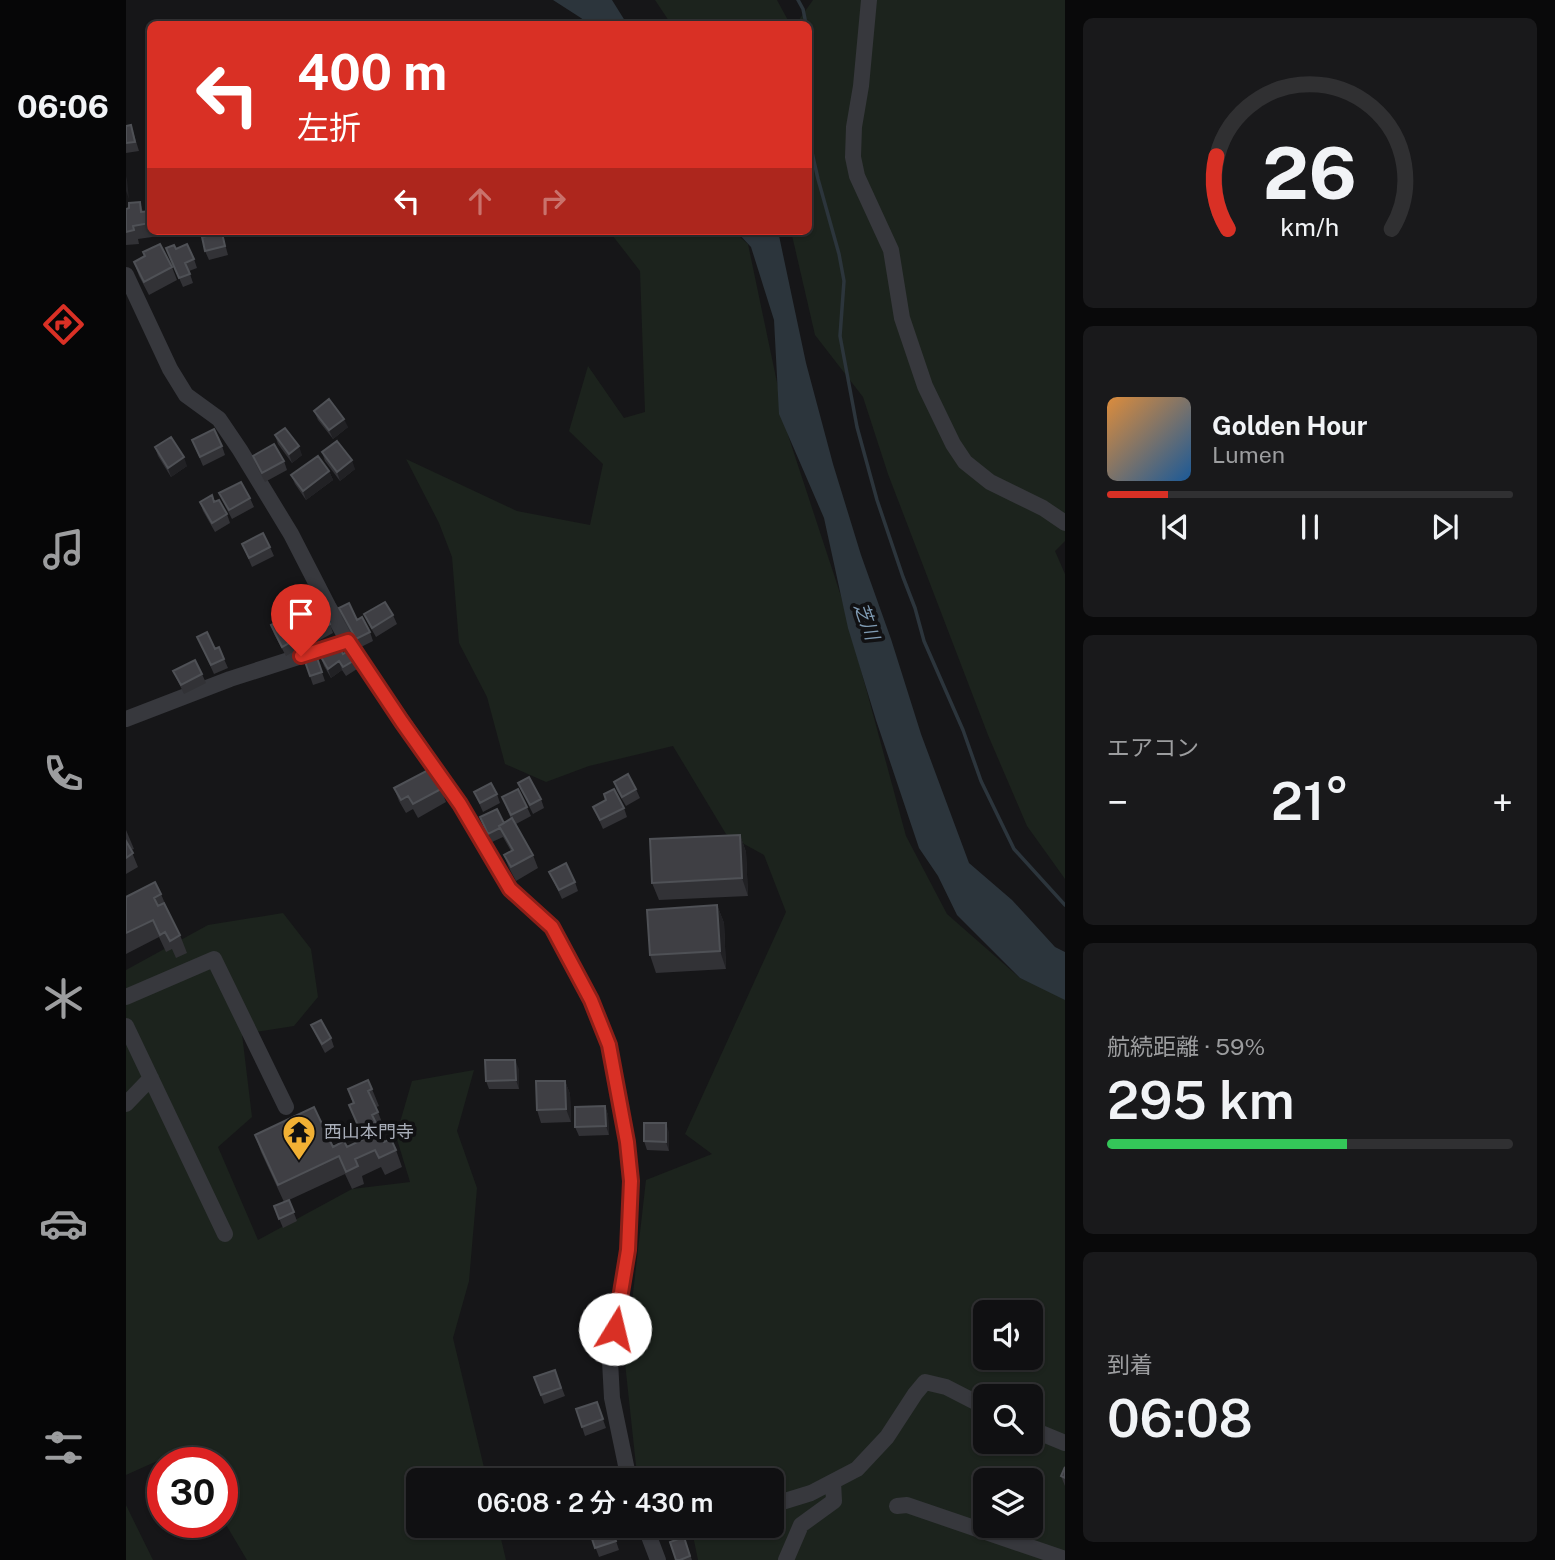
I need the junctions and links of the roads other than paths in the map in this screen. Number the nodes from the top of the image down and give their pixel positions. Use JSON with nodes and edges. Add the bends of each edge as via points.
{"nodes":[{"id":1,"x":869,"y":0,"type":"edge"},
{"id":2,"x":126,"y":275,"type":"edge"},
{"id":3,"x":1065,"y":523,"type":"edge"},
{"id":4,"x":348,"y":641,"type":"junction"},
{"id":5,"x":126,"y":719,"type":"edge"},
{"id":6,"x":126,"y":997,"type":"edge"},
{"id":7,"x":126,"y":1026,"type":"edge"},
{"id":8,"x":151,"y":1078,"type":"junction"},
{"id":9,"x":126,"y":1104,"type":"edge"},
{"id":10,"x":286,"y":1107,"type":"dead end"},
{"id":11,"x":225,"y":1234,"type":"dead end"},
{"id":12,"x":973,"y":1401,"type":"edge"},
{"id":13,"x":1043,"y":1434,"type":"edge"},
{"id":14,"x":1065,"y":1443,"type":"edge"},
{"id":15,"x":627,"y":1468,"type":"edge"},
{"id":16,"x":833,"y":1482,"type":"junction"},
{"id":17,"x":784,"y":1501,"type":"edge"},
{"id":18,"x":897,"y":1506,"type":"dead end"},
{"id":19,"x":650,"y":1538,"type":"edge"},
{"id":20,"x":1065,"y":1559,"type":"edge"},
{"id":21,"x":658,"y":1560,"type":"edge"},
{"id":22,"x":786,"y":1560,"type":"edge"}],
"edges":[{"from":1,"to":3,"type":"street","via":[[853,157],[891,250],[902,318],[925,386],[965,462],[990,482]]},
{"from":2,"to":4,"type":"street","via":[[186,396],[219,419],[240,450]]},
{"from":4,"to":5,"type":"street"},
{"from":4,"to":15,"type":"street","via":[[460,804],[510,889],[552,927],[609,1045],[631,1181],[628,1250],[610,1360],[612,1398]]},
{"from":6,"to":10,"type":"street","via":[[214,959]]},
{"from":7,"to":8,"type":"street"},
{"from":8,"to":9,"type":"street"},
{"from":8,"to":11,"type":"street"},
{"from":12,"to":16,"type":"street","via":[[925,1382],[887,1437],[857,1469]]},
{"from":13,"to":14,"type":"street"},
{"from":16,"to":17,"type":"street"},
{"from":16,"to":22,"type":"street","via":[[834,1502],[801,1525]]},
{"from":18,"to":20,"type":"street","via":[[908,1505]]},
{"from":19,"to":21,"type":"street"}]}
